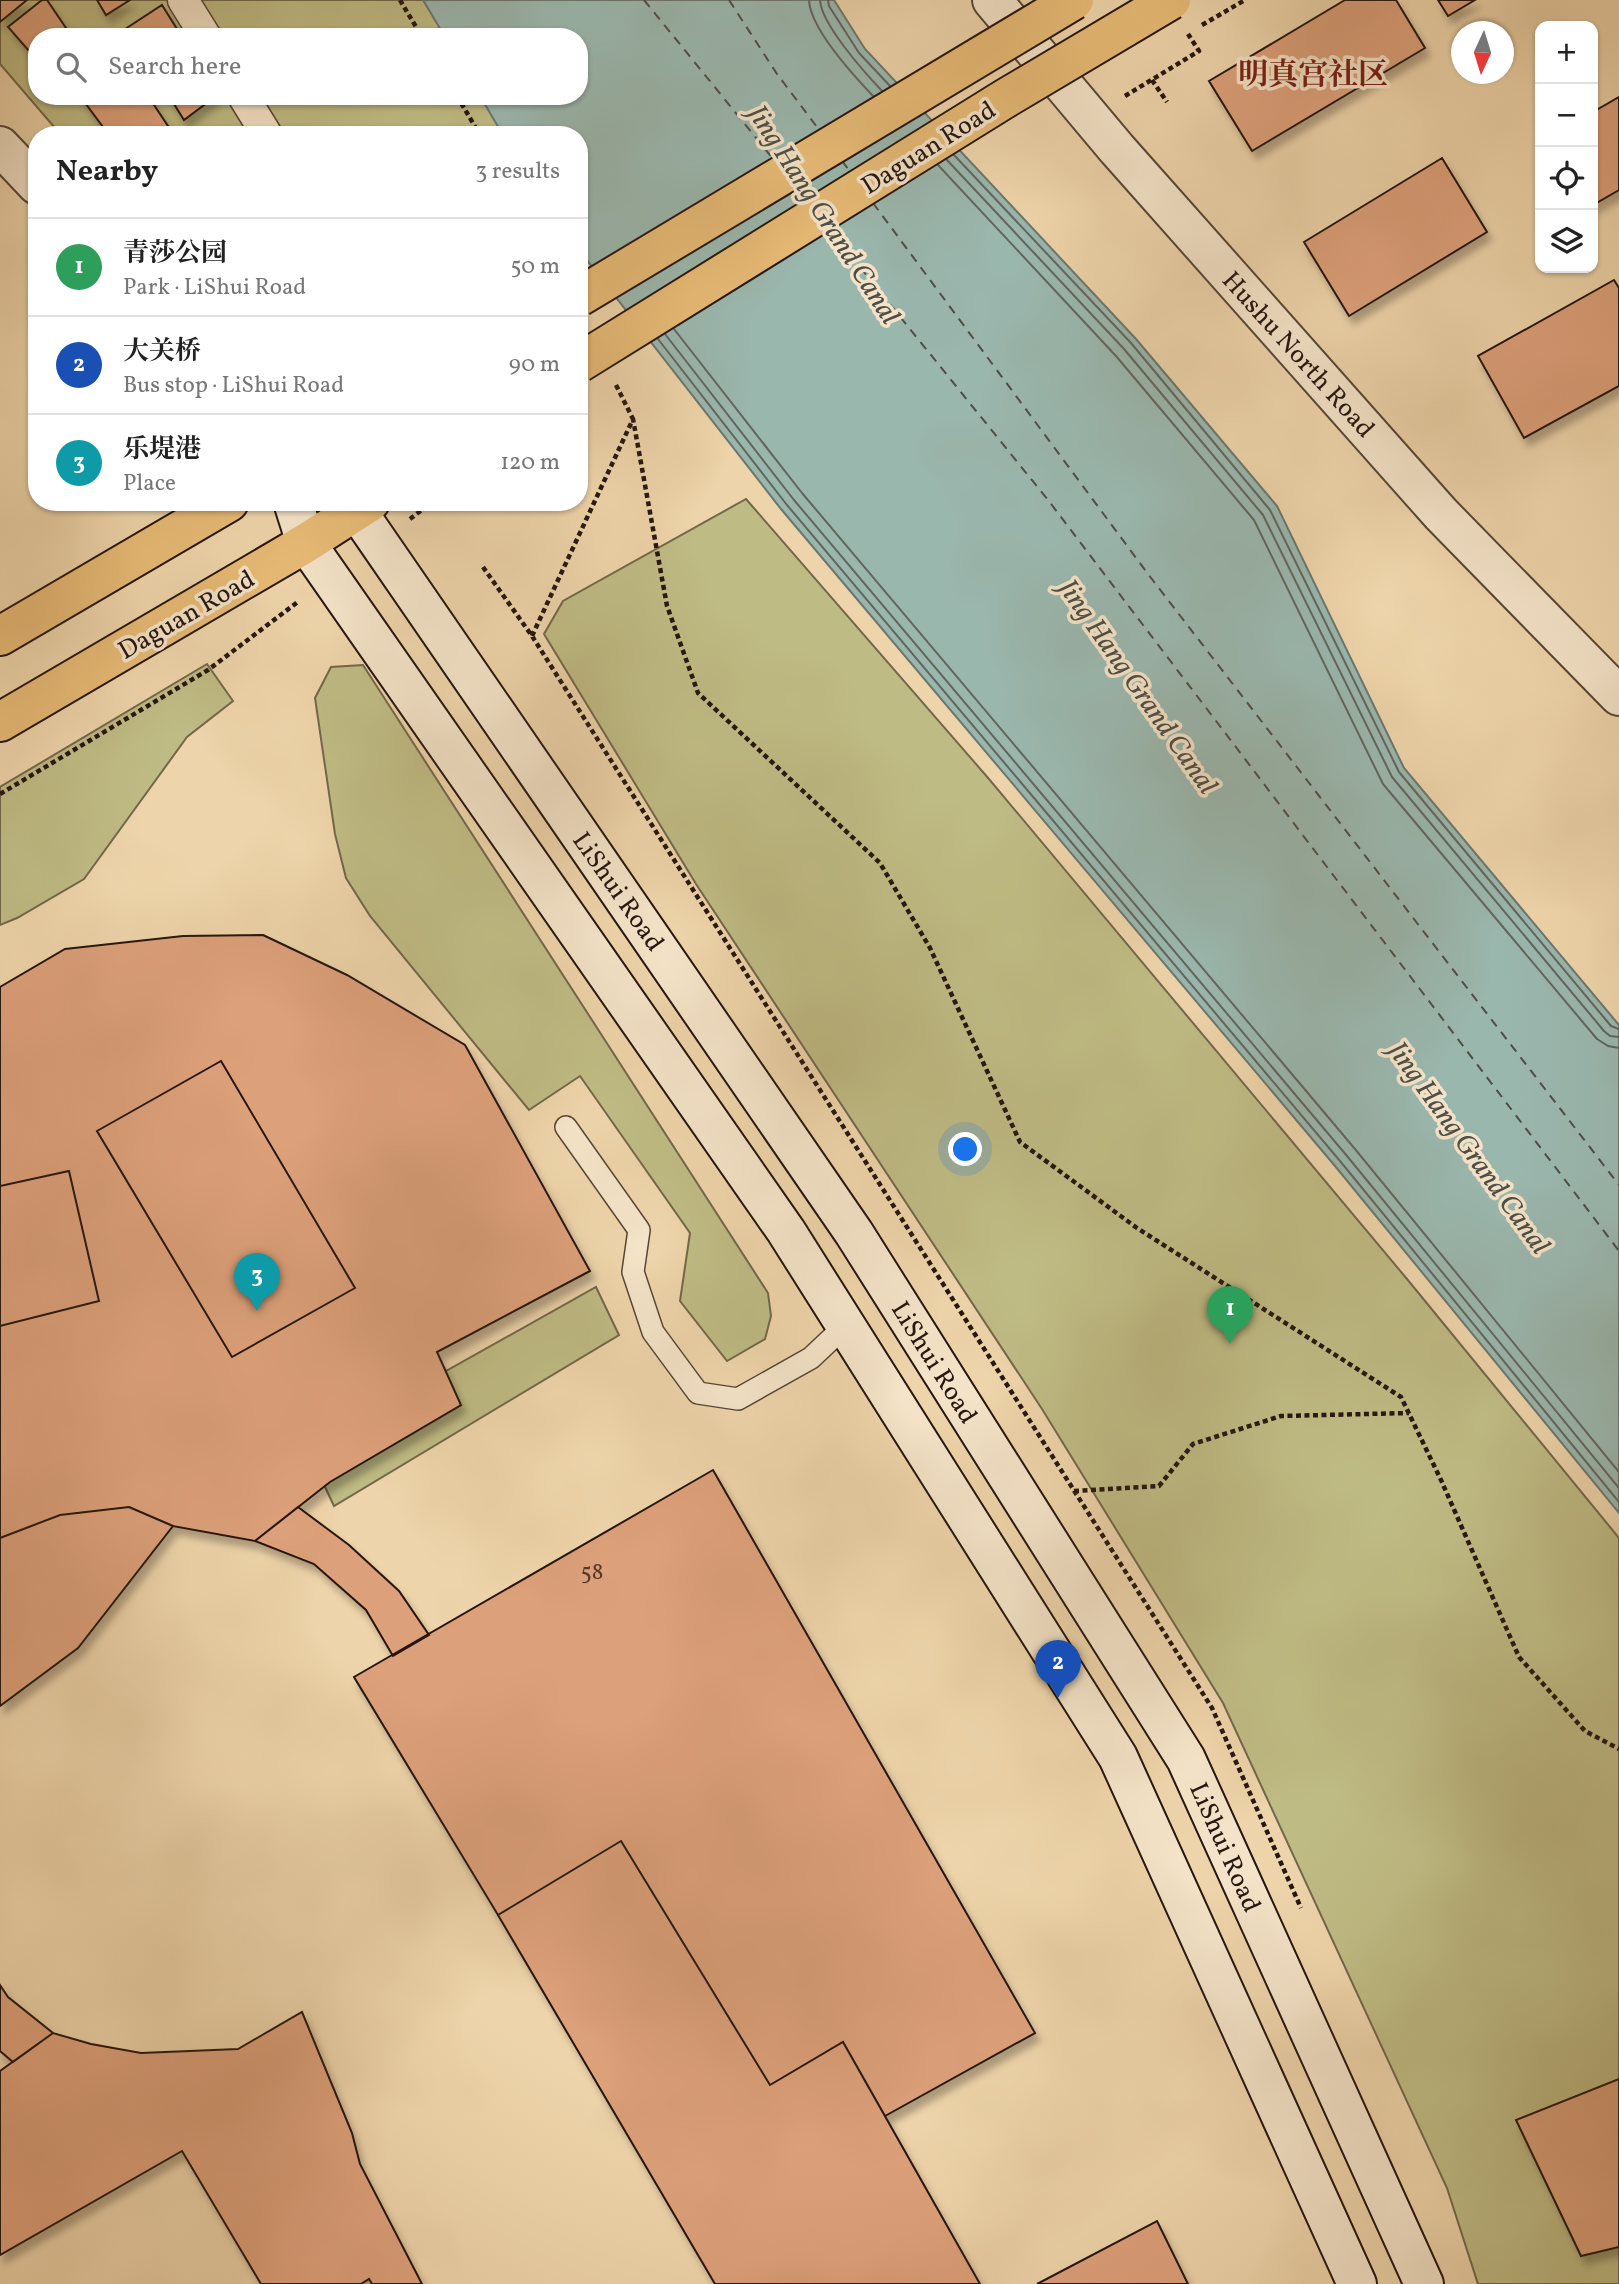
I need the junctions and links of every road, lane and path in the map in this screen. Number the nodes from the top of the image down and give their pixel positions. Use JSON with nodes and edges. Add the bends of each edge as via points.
{"nodes":[{"id":1,"x":183,"y":0,"type":"edge"},
{"id":2,"x":400,"y":0,"type":"edge"},
{"id":3,"x":992,"y":0,"type":"edge"},
{"id":4,"x":1074,"y":0,"type":"edge"},
{"id":5,"x":1171,"y":0,"type":"edge"},
{"id":6,"x":200,"y":28,"type":"edge"},
{"id":7,"x":417,"y":28,"type":"edge"},
{"id":8,"x":1188,"y":34,"type":"dead end"},
{"id":9,"x":1152,"y":80,"type":"junction"},
{"id":10,"x":1120,"y":100,"type":"dead end"},
{"id":11,"x":1167,"y":102,"type":"dead end"},
{"id":12,"x":249,"y":105,"type":"edge"},
{"id":13,"x":462,"y":105,"type":"edge"},
{"id":14,"x":261,"y":126,"type":"edge"},
{"id":15,"x":475,"y":126,"type":"edge"},
{"id":16,"x":0,"y":146,"type":"edge"},
{"id":17,"x":28,"y":176,"type":"edge"},
{"id":18,"x":588,"y":292,"type":"edge"},
{"id":19,"x":588,"y":357,"type":"edge"},
{"id":20,"x":214,"y":511,"type":"edge"},
{"id":21,"x":296,"y":511,"type":"edge"},
{"id":22,"x":348,"y":511,"type":"edge"},
{"id":23,"x":360,"y":511,"type":"edge"},
{"id":24,"x":420,"y":511,"type":"edge"},
{"id":25,"x":379,"y":542,"type":"junction"},
{"id":26,"x":306,"y":543,"type":"junction"},
{"id":27,"x":483,"y":567,"type":"dead end"},
{"id":28,"x":331,"y":578,"type":"junction"},
{"id":29,"x":0,"y":636,"type":"edge"},
{"id":30,"x":1619,"y":696,"type":"edge"},
{"id":31,"x":0,"y":722,"type":"edge"},
{"id":32,"x":0,"y":794,"type":"edge"},
{"id":33,"x":566,"y":1127,"type":"dead end"},
{"id":34,"x":846,"y":1325,"type":"junction"},
{"id":35,"x":1409,"y":1413,"type":"junction"},
{"id":36,"x":1073,"y":1492,"type":"dead end"},
{"id":37,"x":1619,"y":1749,"type":"edge"},
{"id":38,"x":1357,"y":2284,"type":"edge"},
{"id":39,"x":1424,"y":2284,"type":"edge"}],
"edges":[{"from":1,"to":6,"type":"street"},
{"from":2,"to":7,"type":"path"},
{"from":3,"to":30,"type":"main road","name":"Hushu North Road","via":[[1117,149],[1441,514]]},
{"from":4,"to":18,"type":"main road","name":"Daguan Road","bridge":true},
{"from":5,"to":19,"type":"main road","name":"Daguan Road","bridge":true},
{"from":8,"to":9,"type":"path","via":[[1199,51]]},
{"from":9,"to":10,"type":"path"},
{"from":9,"to":11,"type":"path"},
{"from":12,"to":14,"type":"street"},
{"from":13,"to":15,"type":"path"},
{"from":16,"to":17,"type":"main road"},
{"from":20,"to":29,"type":"main road"},
{"from":21,"to":26,"type":"main road"},
{"from":22,"to":26,"type":"main road","name":"Daguan Road"},
{"from":23,"to":25,"type":"main road","name":"LiShui Road"},
{"from":24,"to":25,"type":"path"},
{"from":25,"to":39,"type":"main road","name":"LiShui Road","via":[[854,1233],[1186,1759]]},
{"from":26,"to":28,"type":"main road"},
{"from":26,"to":31,"type":"main road","name":"Daguan Road"},
{"from":27,"to":35,"type":"path","via":[[532,636],[632,419],[667,606],[698,693],[880,863],[930,948],[1020,1142],[1137,1228],[1401,1397]]},
{"from":28,"to":32,"type":"path","via":[[208,670]]},
{"from":28,"to":34,"type":"main road","via":[[786,1231]]},
{"from":33,"to":34,"type":"lane","via":[[639,1230],[633,1272],[653,1332],[698,1393],[738,1399],[811,1358]]},
{"from":34,"to":38,"type":"main road","via":[[1118,1756]]},
{"from":35,"to":36,"type":"path","via":[[1280,1416],[1193,1444],[1159,1486]]},
{"from":35,"to":37,"type":"path","via":[[1519,1657],[1585,1731]]}]}
